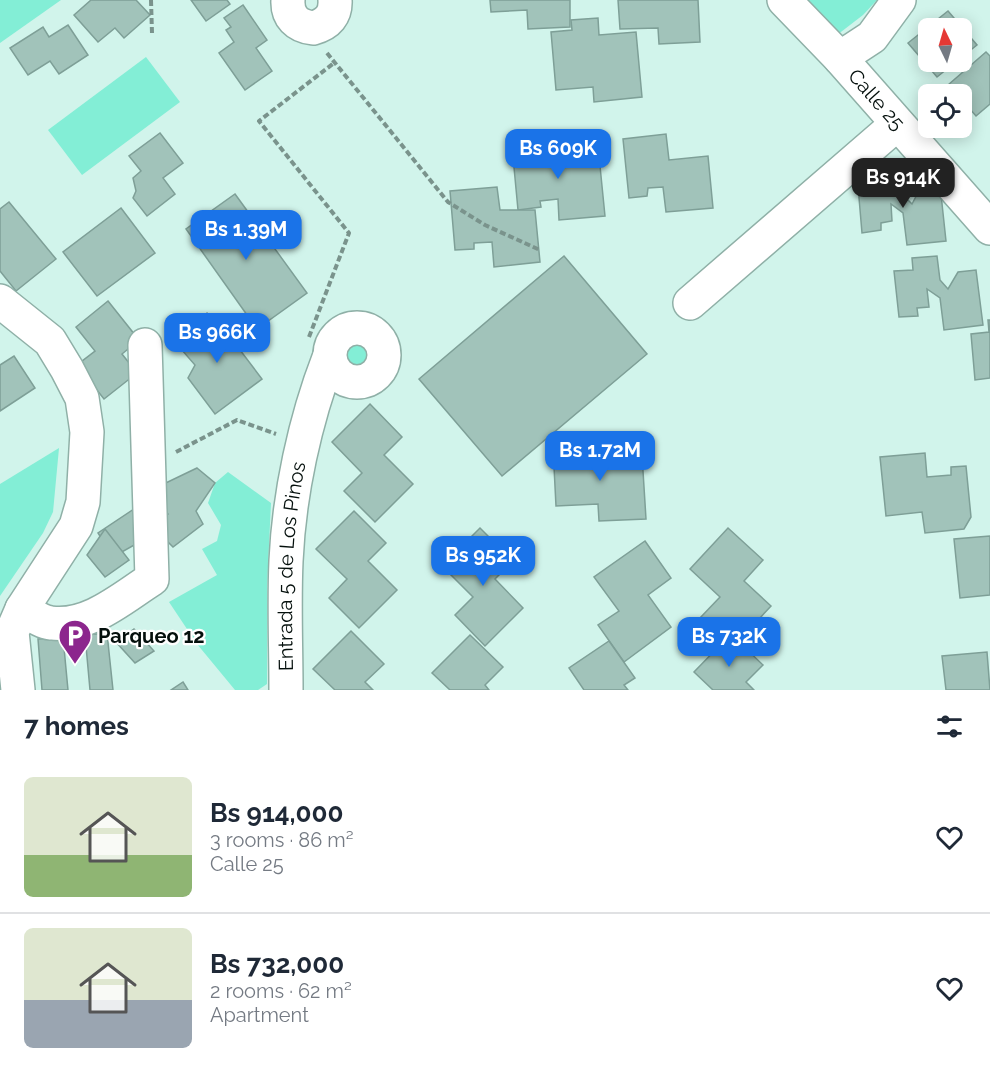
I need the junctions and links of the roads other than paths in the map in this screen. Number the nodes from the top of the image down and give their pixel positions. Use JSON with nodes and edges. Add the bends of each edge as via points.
{"nodes":[{"id":1,"x":334,"y":0,"type":"edge"},
{"id":2,"x":784,"y":0,"type":"edge"},
{"id":3,"x":899,"y":0,"type":"edge"},
{"id":4,"x":292,"y":7,"type":"edge"},
{"id":5,"x":840,"y":58,"type":"junction"},
{"id":6,"x":897,"y":123,"type":"junction"},
{"id":7,"x":990,"y":228,"type":"edge"},
{"id":8,"x":0,"y":301,"type":"edge"},
{"id":9,"x":690,"y":303,"type":"dead end"},
{"id":10,"x":145,"y":345,"type":"dead end"},
{"id":11,"x":319,"y":348,"type":"junction"},
{"id":12,"x":360,"y":382,"type":"junction"},
{"id":13,"x":304,"y":444,"type":"junction"},
{"id":14,"x":11,"y":624,"type":"edge"},
{"id":15,"x":18,"y":690,"type":"edge"},
{"id":16,"x":286,"y":690,"type":"edge"}],
"edges":[{"from":1,"to":4,"type":"street","via":[[328,21],[313,28]]},
{"from":2,"to":5,"type":"street","name":"Calle 25"},
{"from":3,"to":5,"type":"street","via":[[872,37]]},
{"from":5,"to":6,"type":"street","name":"Calle 25"},
{"from":6,"to":7,"type":"street","name":"Calle 25"},
{"from":6,"to":9,"type":"street"},
{"from":8,"to":14,"type":"street","via":[[50,341],[82,398],[87,432],[83,502],[76,526]]},
{"from":10,"to":14,"type":"street","via":[[152,579],[100,613],[71,623]]},
{"from":11,"to":12,"type":"street","via":[[336,373],[351,382]]},
{"from":11,"to":12,"type":"street","name":"Entrada 5 de Los Pinos","via":[[354,327],[372,332],[383,347],[382,366],[369,380]]},
{"from":11,"to":13,"type":"street","name":"Entrada 5 de Los Pinos","via":[[316,393]]},
{"from":12,"to":13,"type":"street","name":"Entrada 5 de Los Pinos","via":[[320,411]]},
{"from":13,"to":16,"type":"street","name":"Entrada 5 de Los Pinos","via":[[286,560]]},
{"from":14,"to":15,"type":"street"}]}
